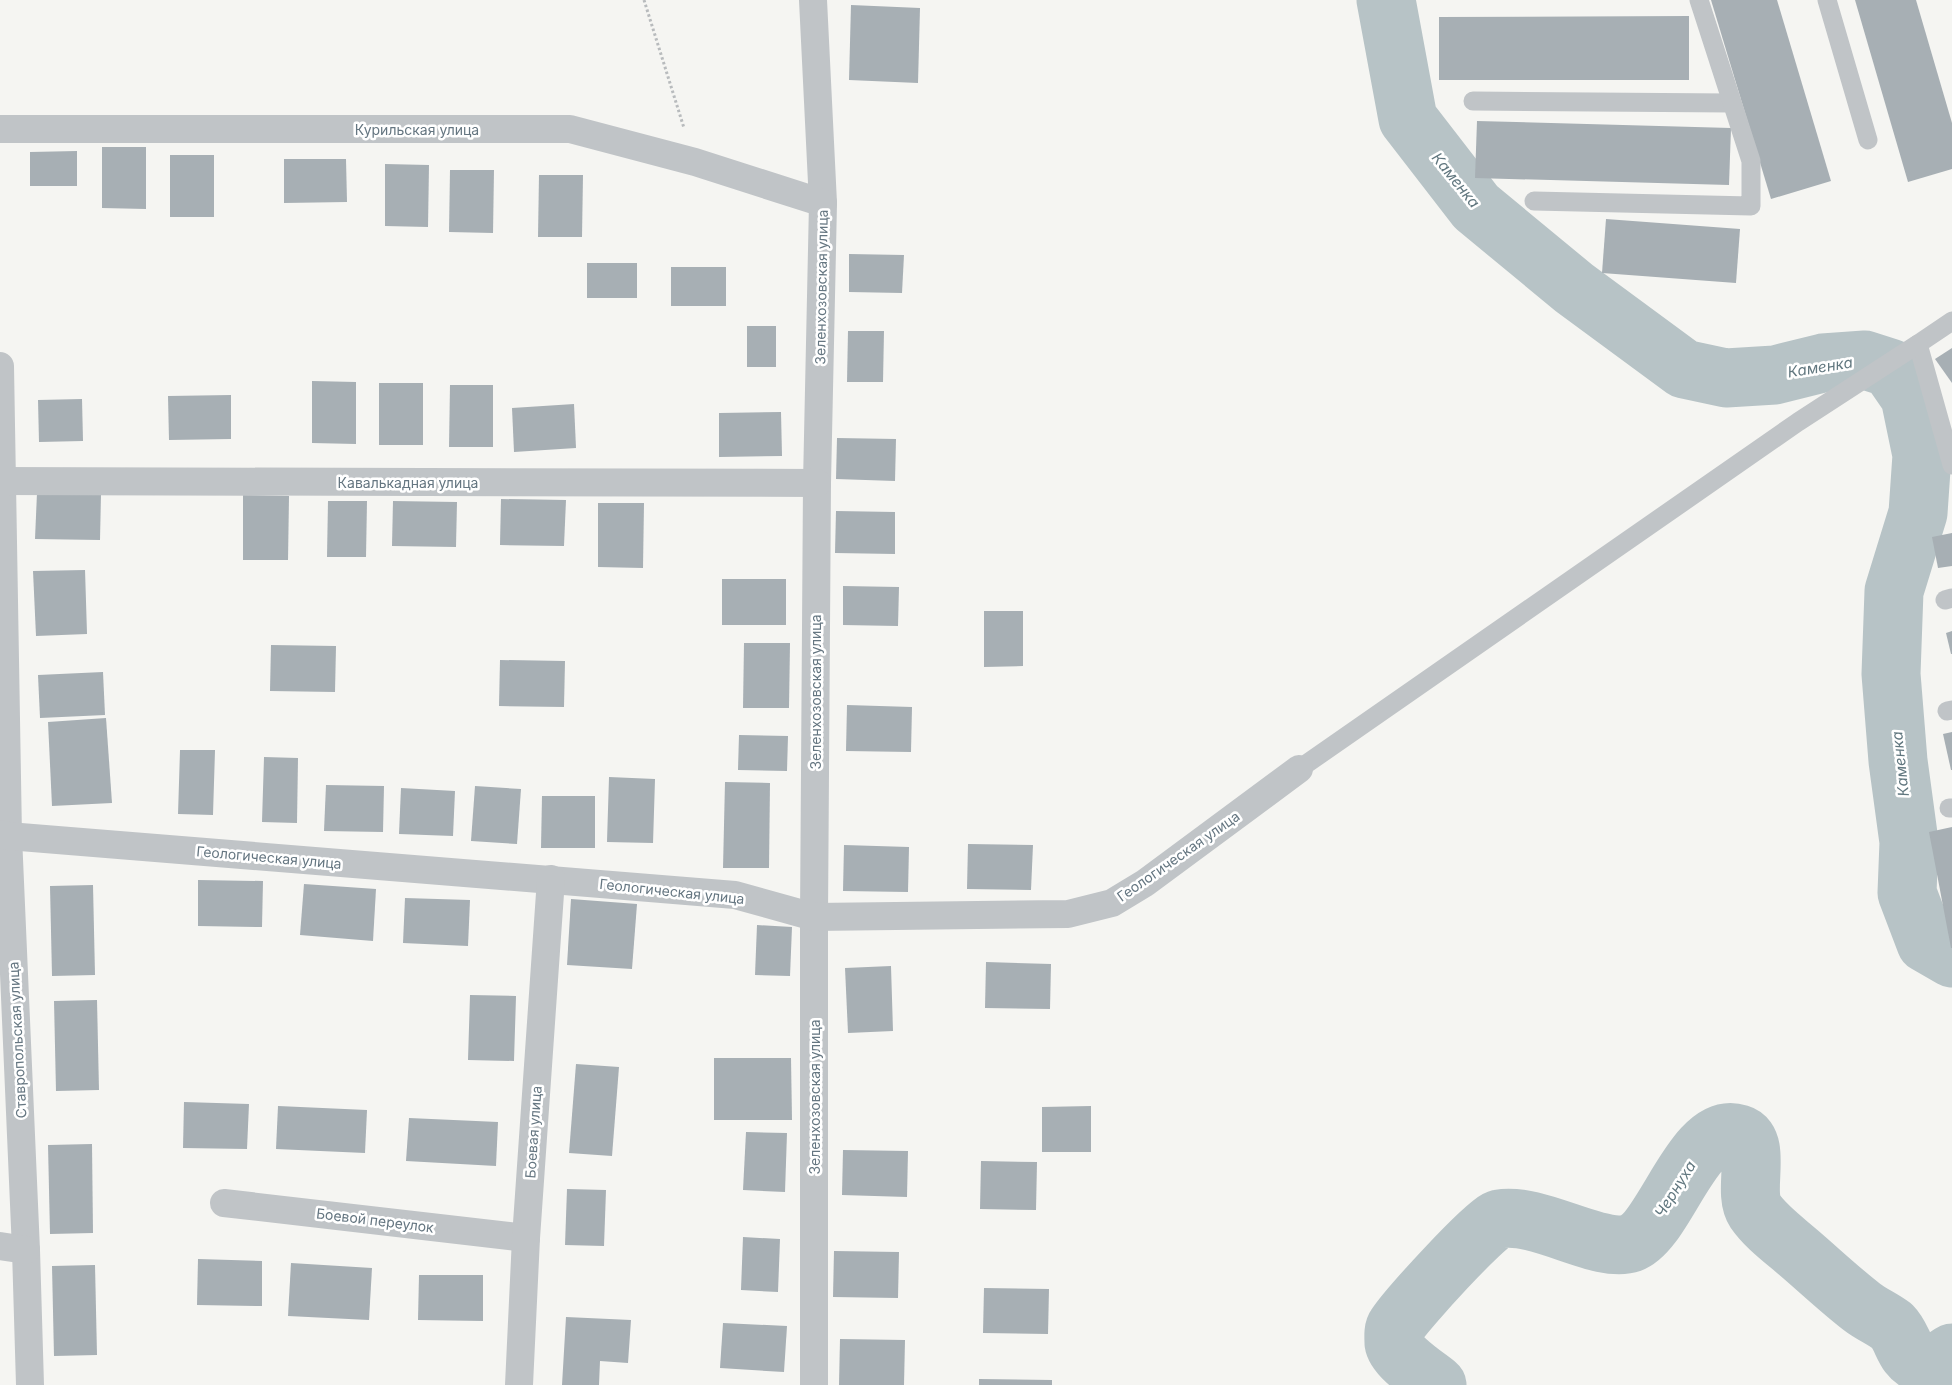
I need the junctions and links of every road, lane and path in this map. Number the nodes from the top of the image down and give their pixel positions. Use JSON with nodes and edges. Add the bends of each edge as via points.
{"nodes":[{"id":1,"x":644,"y":0,"type":"edge"},
{"id":2,"x":813,"y":0,"type":"edge"},
{"id":3,"x":1699,"y":0,"type":"edge"},
{"id":4,"x":1827,"y":0,"type":"edge"},
{"id":5,"x":1473,"y":101,"type":"dead end"},
{"id":6,"x":1731,"y":103,"type":"junction"},
{"id":7,"x":0,"y":129,"type":"edge"},
{"id":8,"x":1868,"y":140,"type":"dead end"},
{"id":9,"x":695,"y":162,"type":"junction"},
{"id":10,"x":1534,"y":201,"type":"dead end"},
{"id":11,"x":823,"y":203,"type":"junction"},
{"id":12,"x":1952,"y":321,"type":"edge"},
{"id":13,"x":1918,"y":344,"type":"junction"},
{"id":14,"x":0,"y":366,"type":"edge"},
{"id":15,"x":1952,"y":466,"type":"edge"},
{"id":16,"x":0,"y":481,"type":"edge"},
{"id":17,"x":816,"y":483,"type":"junction"},
{"id":18,"x":1299,"y":769,"type":"joint"},
{"id":19,"x":4,"y":835,"type":"edge"},
{"id":20,"x":551,"y":879,"type":"junction"},
{"id":21,"x":814,"y":917,"type":"junction"},
{"id":22,"x":224,"y":1203,"type":"dead end"},
{"id":23,"x":526,"y":1238,"type":"junction"},
{"id":24,"x":13,"y":1248,"type":"edge"},
{"id":25,"x":30,"y":1385,"type":"edge"},
{"id":26,"x":519,"y":1385,"type":"edge"},
{"id":27,"x":814,"y":1385,"type":"edge"}],
"edges":[{"from":1,"to":9,"type":"path"},
{"from":2,"to":11,"type":"street","name":"Зеленхозовская улица"},
{"from":3,"to":6,"type":"lane"},
{"from":4,"to":8,"type":"lane"},
{"from":5,"to":6,"type":"lane"},
{"from":6,"to":10,"type":"lane","via":[[1751,161],[1751,206]]},
{"from":7,"to":9,"type":"street","name":"Курильская улица","via":[[570,129]]},
{"from":9,"to":11,"type":"street","name":"Курильская улица"},
{"from":11,"to":17,"type":"street","name":"Зеленхозовская улица"},
{"from":12,"to":13,"type":"lane"},
{"from":13,"to":15,"type":"lane"},
{"from":13,"to":18,"type":"lane","via":[[1798,422]]},
{"from":14,"to":16,"type":"street","name":"Ставропольская улица"},
{"from":16,"to":17,"type":"street","name":"Кавалькадная улица"},
{"from":16,"to":19,"type":"street","name":"Ставропольская улица"},
{"from":17,"to":21,"type":"street","name":"Зеленхозовская улица"},
{"from":18,"to":21,"type":"street","name":"Геологическая улица","via":[[1145,883],[1112,903],[1068,914]]},
{"from":19,"to":20,"type":"street","name":"Геологическая улица"},
{"from":19,"to":24,"type":"street","name":"Ставропольская улица"},
{"from":20,"to":21,"type":"street","name":"Геологическая улица","via":[[735,895]]},
{"from":20,"to":23,"type":"street","name":"Боевая улица"},
{"from":21,"to":27,"type":"street","name":"Зеленхозовская улица"},
{"from":22,"to":23,"type":"street","name":"Боевой переулок"},
{"from":23,"to":26,"type":"street","name":"Боевая улица"},
{"from":24,"to":25,"type":"street","name":"Ставропольская улица"}]}
